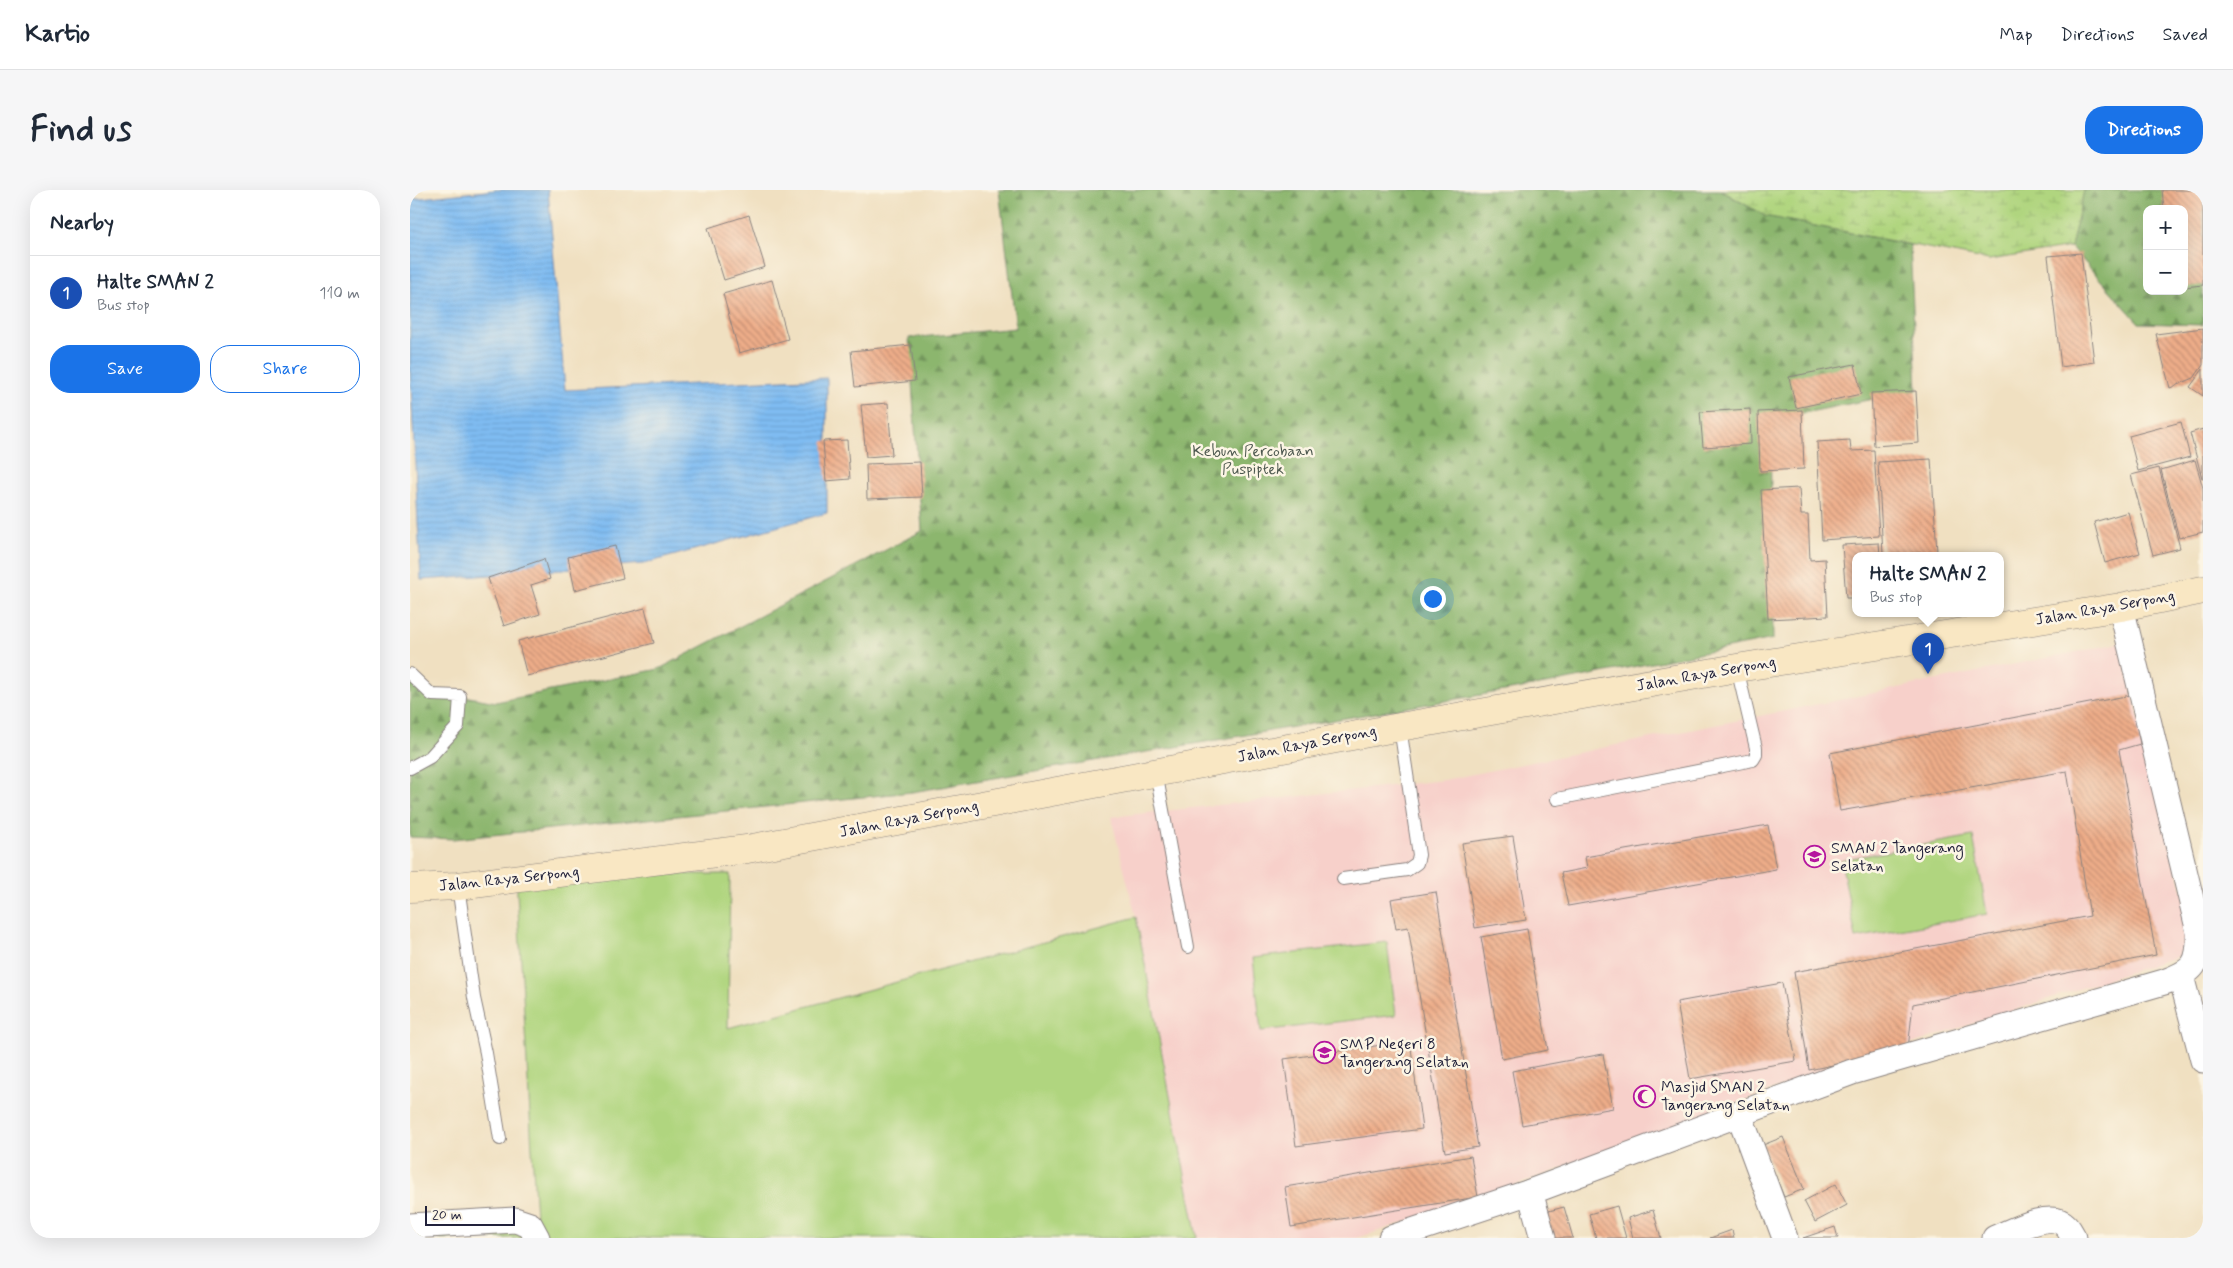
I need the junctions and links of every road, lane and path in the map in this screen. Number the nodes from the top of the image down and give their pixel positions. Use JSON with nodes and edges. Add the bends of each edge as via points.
{"nodes":[{"id":1,"x":2203,"y":590,"type":"edge"},
{"id":2,"x":2121,"y":607,"type":"junction"},
{"id":3,"x":1737,"y":668,"type":"junction"},
{"id":4,"x":410,"y":674,"type":"edge"},
{"id":5,"x":1400,"y":727,"type":"junction"},
{"id":6,"x":410,"y":768,"type":"edge"},
{"id":7,"x":1156,"y":772,"type":"junction"},
{"id":8,"x":1557,"y":799,"type":"dead end"},
{"id":9,"x":1343,"y":879,"type":"dead end"},
{"id":10,"x":458,"y":886,"type":"junction"},
{"id":11,"x":410,"y":888,"type":"edge"},
{"id":12,"x":1188,"y":947,"type":"dead end"},
{"id":13,"x":2181,"y":976,"type":"junction"},
{"id":14,"x":2203,"y":1060,"type":"edge"},
{"id":15,"x":1740,"y":1114,"type":"junction"},
{"id":16,"x":500,"y":1140,"type":"dead end"},
{"id":17,"x":1530,"y":1192,"type":"junction"},
{"id":18,"x":410,"y":1226,"type":"edge"},
{"id":19,"x":537,"y":1238,"type":"edge"},
{"id":20,"x":1391,"y":1238,"type":"edge"},
{"id":21,"x":1543,"y":1238,"type":"edge"},
{"id":22,"x":1785,"y":1238,"type":"edge"},
{"id":23,"x":1995,"y":1238,"type":"edge"},
{"id":24,"x":2074,"y":1238,"type":"edge"}],
"edges":[{"from":1,"to":2,"type":"main road","name":"Jalan Raya Serpong"},
{"from":2,"to":3,"type":"main road","name":"Jalan Raya Serpong"},
{"from":2,"to":13,"type":"street","via":[[2199,932],[2198,960]]},
{"from":3,"to":5,"type":"main road","name":"Jalan Raya Serpong"},
{"from":3,"to":8,"type":"lane","via":[[1756,748],[1753,760]]},
{"from":4,"to":6,"type":"lane","via":[[432,695],[460,696],[458,726],[430,757]]},
{"from":5,"to":7,"type":"main road","name":"Jalan Raya Serpong"},
{"from":5,"to":9,"type":"lane","via":[[1419,855],[1417,863],[1407,870]]},
{"from":7,"to":10,"type":"main road","name":"Jalan Raya Serpong","via":[[747,849]]},
{"from":7,"to":12,"type":"lane"},
{"from":10,"to":11,"type":"main road","name":"Jalan Raya Serpong"},
{"from":10,"to":16,"type":"lane"},
{"from":13,"to":14,"type":"street"},
{"from":13,"to":15,"type":"street","via":[[1852,1072]]},
{"from":15,"to":17,"type":"street"},
{"from":15,"to":22,"type":"street"},
{"from":17,"to":20,"type":"street"},
{"from":17,"to":21,"type":"street"},
{"from":18,"to":19,"type":"street","via":[[515,1220],[530,1225]]},
{"from":23,"to":24,"type":"street","via":[[2038,1220],[2056,1220],[2064,1223]]}]}
